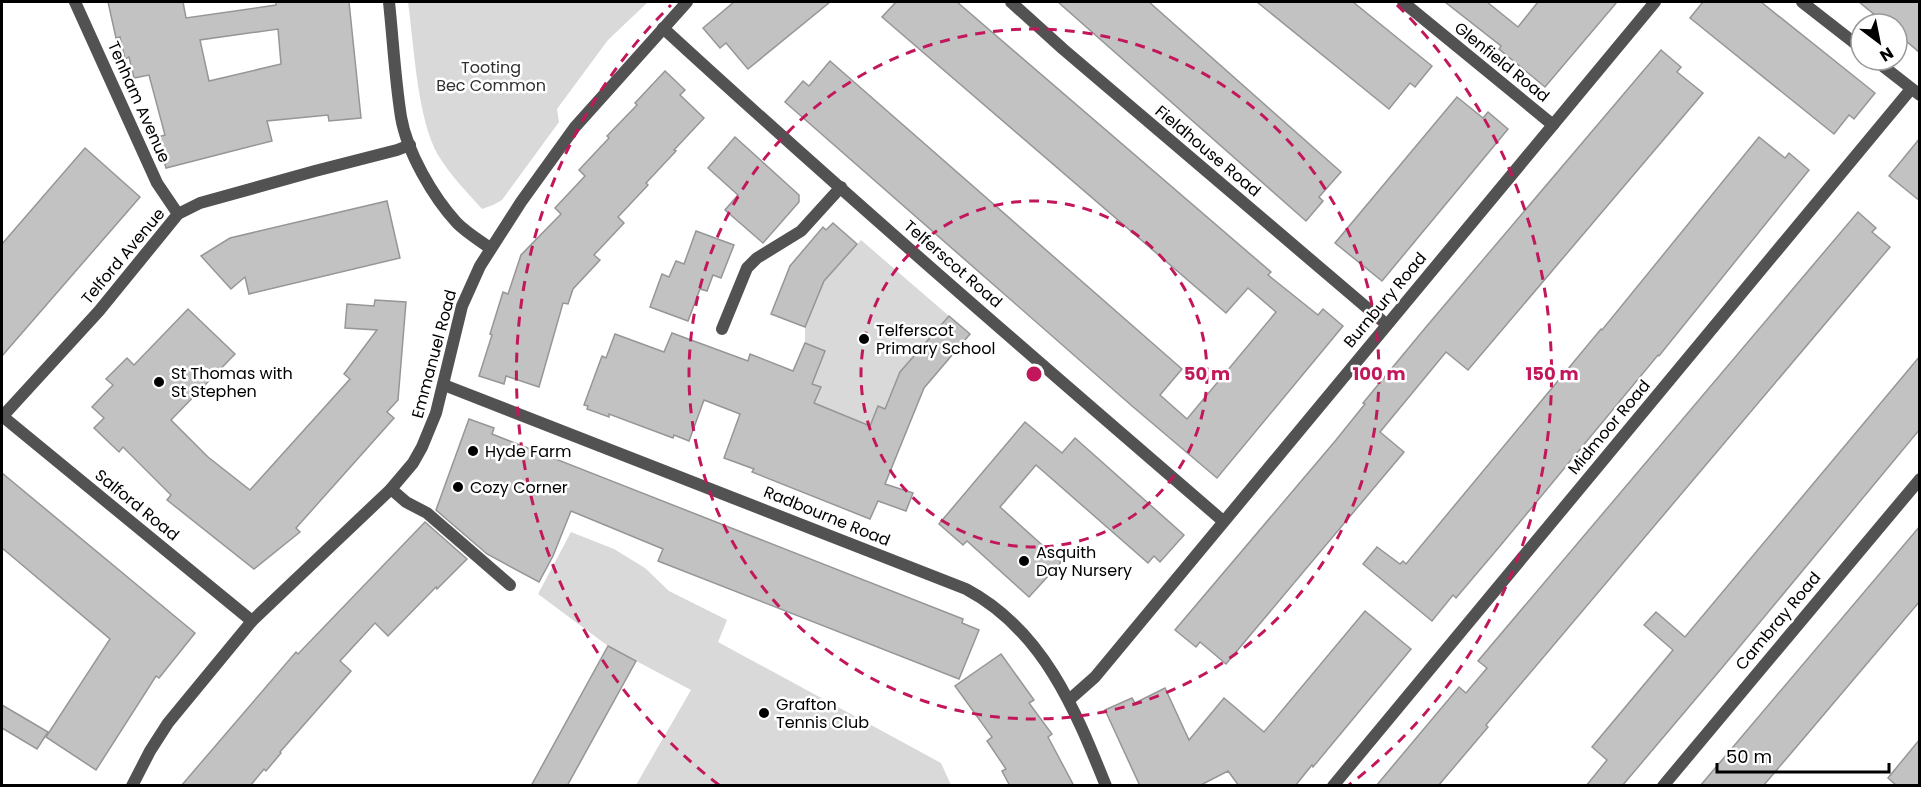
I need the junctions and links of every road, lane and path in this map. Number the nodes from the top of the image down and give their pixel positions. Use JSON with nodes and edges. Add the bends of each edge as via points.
{"nodes":[{"id":1,"x":75,"y":2,"type":"edge"},
{"id":2,"x":389,"y":2,"type":"edge"},
{"id":3,"x":687,"y":2,"type":"edge"},
{"id":4,"x":1011,"y":2,"type":"edge"},
{"id":5,"x":1403,"y":2,"type":"edge"},
{"id":6,"x":1655,"y":2,"type":"edge"},
{"id":7,"x":1802,"y":2,"type":"edge"},
{"id":8,"x":663,"y":28,"type":"junction"},
{"id":9,"x":1849,"y":39,"type":"edge"},
{"id":10,"x":1890,"y":72,"type":"edge"},
{"id":11,"x":1915,"y":92,"type":"edge"},
{"id":12,"x":1553,"y":125,"type":"junction"},
{"id":13,"x":410,"y":145,"type":"junction"},
{"id":14,"x":841,"y":187,"type":"junction"},
{"id":15,"x":178,"y":214,"type":"junction"},
{"id":16,"x":490,"y":248,"type":"junction"},
{"id":17,"x":1386,"y":324,"type":"junction"},
{"id":18,"x":722,"y":329,"type":"dead end"},
{"id":19,"x":444,"y":385,"type":"junction"},
{"id":20,"x":2,"y":416,"type":"edge"},
{"id":21,"x":1920,"y":479,"type":"edge"},
{"id":22,"x":391,"y":489,"type":"junction"},
{"id":23,"x":1223,"y":521,"type":"junction"},
{"id":24,"x":510,"y":585,"type":"dead end"},
{"id":25,"x":252,"y":621,"type":"junction"},
{"id":26,"x":1069,"y":700,"type":"junction"},
{"id":27,"x":132,"y":786,"type":"edge"},
{"id":28,"x":1106,"y":786,"type":"edge"},
{"id":29,"x":1333,"y":786,"type":"edge"},
{"id":30,"x":1663,"y":786,"type":"edge"}],
"edges":[{"from":1,"to":15,"type":"street","name":"Tenham Avenue","via":[[158,183]]},
{"from":2,"to":13,"type":"street","via":[[401,119]]},
{"from":3,"to":8,"type":"street","name":"Emmanuel Road"},
{"from":4,"to":17,"type":"street","name":"Fieldhouse Road"},
{"from":5,"to":12,"type":"street","name":"Glenfield Road"},
{"from":6,"to":12,"type":"street","name":"Burnbury Road"},
{"from":7,"to":9,"type":"street"},
{"from":8,"to":14,"type":"street","name":"Telferscot Road"},
{"from":8,"to":16,"type":"street","name":"Emmanuel Road","via":[[575,127]]},
{"from":10,"to":11,"type":"street"},
{"from":11,"to":29,"type":"street","name":"Midmoor Road"},
{"from":12,"to":17,"type":"street","name":"Burnbury Road"},
{"from":13,"to":15,"type":"street","name":"Telford Avenue","via":[[200,203]]},
{"from":13,"to":16,"type":"street","via":[[445,208],[458,224]]},
{"from":14,"to":18,"type":"street","via":[[801,231],[747,268]]},
{"from":14,"to":23,"type":"street","name":"Telferscot Road"},
{"from":15,"to":20,"type":"street","name":"Telford Avenue","via":[[99,311]]},
{"from":16,"to":19,"type":"street","name":"Emmanuel Road","via":[[462,306]]},
{"from":17,"to":23,"type":"street","name":"Burnbury Road"},
{"from":19,"to":22,"type":"street","name":"Emmanuel Road","via":[[422,447]]},
{"from":19,"to":26,"type":"street","name":"Radbourne Road","via":[[966,589],[987,600],[1021,630],[1048,664]]},
{"from":20,"to":25,"type":"street","name":"Salford Road"},
{"from":21,"to":30,"type":"street","name":"Cambray Road"},
{"from":22,"to":24,"type":"street","via":[[427,513]]},
{"from":22,"to":25,"type":"street","name":"Emmanuel Road"},
{"from":23,"to":26,"type":"street","name":"Burnbury Road","via":[[1095,677]]},
{"from":25,"to":27,"type":"street","name":"Emmanuel Road","via":[[168,723]]},
{"from":26,"to":28,"type":"street","name":"Radbourne Road"}]}
